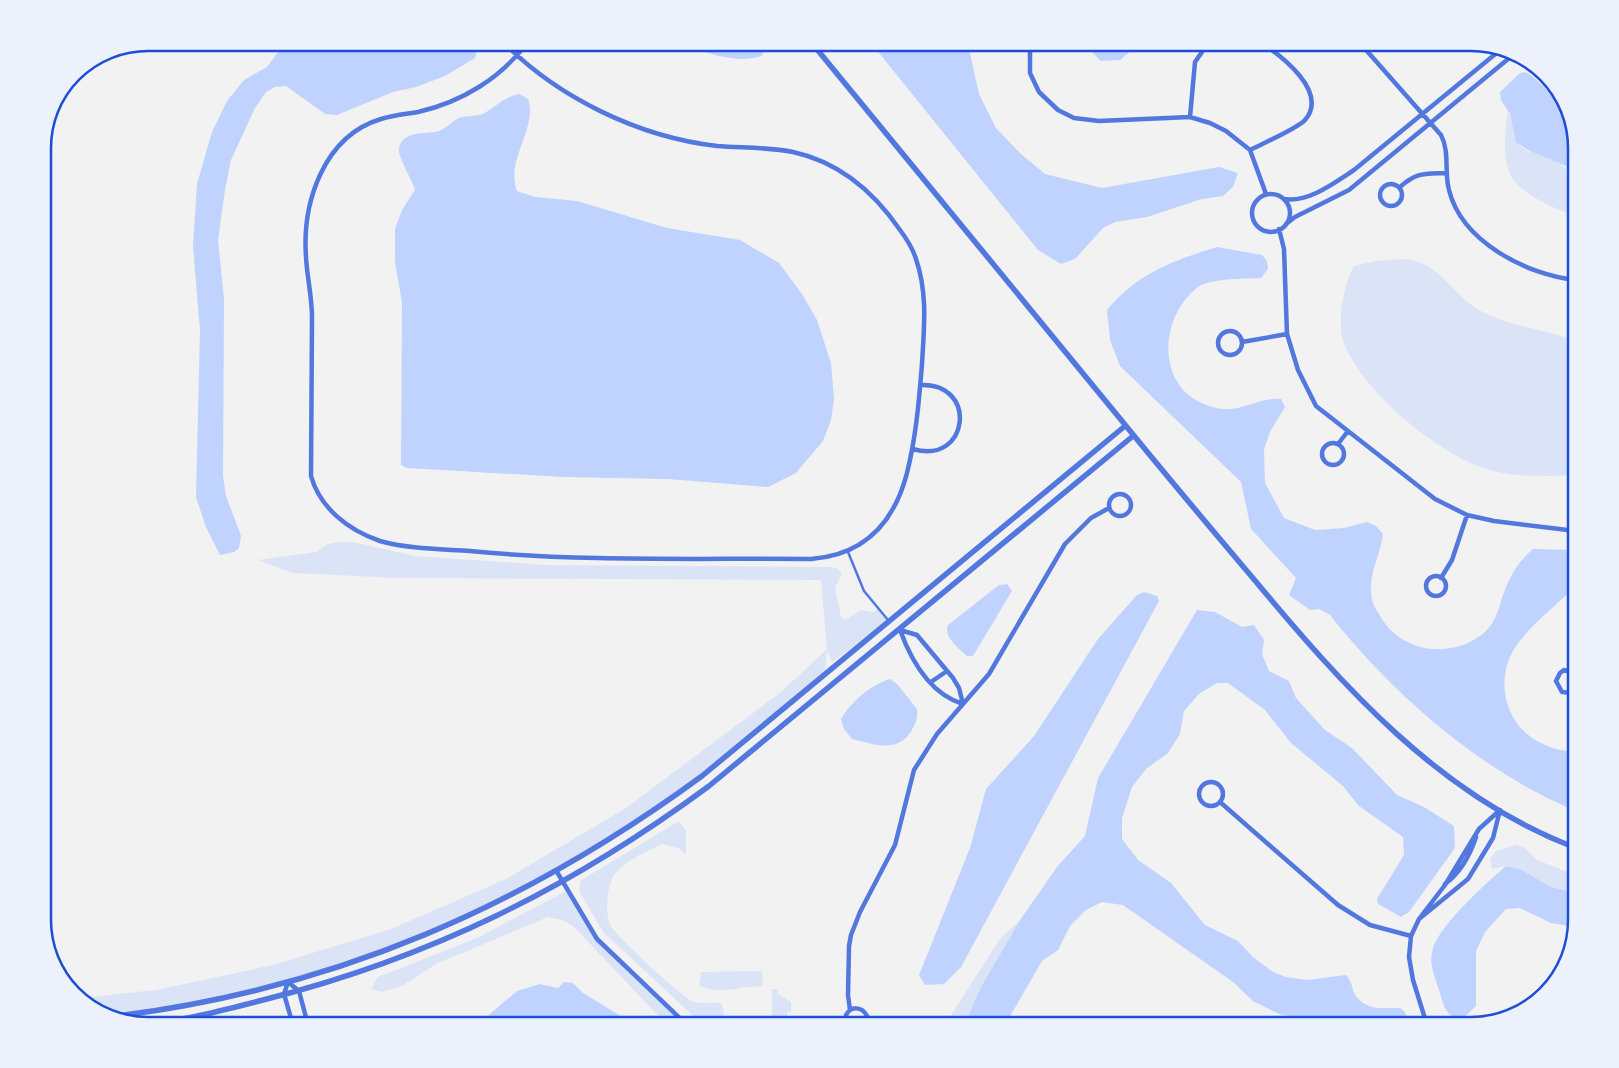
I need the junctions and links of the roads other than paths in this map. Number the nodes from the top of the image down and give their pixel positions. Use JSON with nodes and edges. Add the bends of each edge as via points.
{"nodes":[{"id":1,"x":511,"y":51,"type":"edge"},
{"id":2,"x":521,"y":51,"type":"edge"},
{"id":3,"x":818,"y":51,"type":"edge"},
{"id":4,"x":1030,"y":51,"type":"edge"},
{"id":5,"x":1202,"y":51,"type":"edge"},
{"id":6,"x":1273,"y":51,"type":"edge"},
{"id":7,"x":1367,"y":51,"type":"edge"},
{"id":8,"x":1495,"y":55,"type":"edge"},
{"id":9,"x":517,"y":57,"type":"junction"},
{"id":10,"x":1508,"y":59,"type":"edge"},
{"id":11,"x":1424,"y":114,"type":"junction"},
{"id":12,"x":1190,"y":117,"type":"junction"},
{"id":13,"x":1431,"y":124,"type":"junction"},
{"id":14,"x":1250,"y":150,"type":"junction"},
{"id":15,"x":1446,"y":173,"type":"junction"},
{"id":16,"x":1400,"y":187,"type":"junction"},
{"id":17,"x":1266,"y":194,"type":"junction"},
{"id":18,"x":1284,"y":200,"type":"junction"},
{"id":19,"x":1286,"y":224,"type":"junction"},
{"id":20,"x":1279,"y":229,"type":"junction"},
{"id":21,"x":1568,"y":280,"type":"edge"},
{"id":22,"x":1288,"y":334,"type":"junction"},
{"id":23,"x":1242,"y":342,"type":"junction"},
{"id":24,"x":920,"y":385,"type":"junction"},
{"id":25,"x":1125,"y":426,"type":"junction"},
{"id":26,"x":1348,"y":430,"type":"junction"},
{"id":27,"x":1133,"y":436,"type":"junction"},
{"id":28,"x":1338,"y":444,"type":"junction"},
{"id":29,"x":913,"y":449,"type":"junction"},
{"id":30,"x":1109,"y":508,"type":"junction"},
{"id":31,"x":1467,"y":515,"type":"junction"},
{"id":32,"x":1568,"y":531,"type":"edge"},
{"id":33,"x":848,"y":552,"type":"junction"},
{"id":34,"x":1441,"y":578,"type":"junction"},
{"id":35,"x":889,"y":621,"type":"junction"},
{"id":36,"x":900,"y":630,"type":"junction"},
{"id":37,"x":946,"y":671,"type":"junction"},
{"id":38,"x":1568,"y":671,"type":"edge"},
{"id":39,"x":931,"y":682,"type":"junction"},
{"id":40,"x":1568,"y":693,"type":"edge"},
{"id":41,"x":963,"y":704,"type":"junction"},
{"id":42,"x":743,"y":742,"type":"junction"},
{"id":43,"x":751,"y":752,"type":"junction"},
{"id":44,"x":1220,"y":802,"type":"junction"},
{"id":45,"x":1500,"y":810,"type":"junction"},
{"id":46,"x":1568,"y":844,"type":"edge"},
{"id":47,"x":557,"y":872,"type":"junction"},
{"id":48,"x":563,"y":882,"type":"junction"},
{"id":49,"x":1419,"y":919,"type":"junction"},
{"id":50,"x":1411,"y":936,"type":"junction"},
{"id":51,"x":288,"y":982,"type":"junction"},
{"id":52,"x":299,"y":991,"type":"junction"},
{"id":53,"x":284,"y":994,"type":"junction"},
{"id":54,"x":850,"y":1010,"type":"junction"},
{"id":55,"x":127,"y":1015,"type":"edge"},
{"id":56,"x":187,"y":1017,"type":"edge"},
{"id":57,"x":290,"y":1017,"type":"edge"},
{"id":58,"x":306,"y":1017,"type":"edge"},
{"id":59,"x":678,"y":1017,"type":"edge"},
{"id":60,"x":846,"y":1017,"type":"edge"},
{"id":61,"x":866,"y":1017,"type":"edge"},
{"id":62,"x":1425,"y":1017,"type":"edge"}],
"edges":[{"from":1,"to":9,"type":"street"},
{"from":2,"to":9,"type":"street"},
{"from":3,"to":25,"type":"street"},
{"from":4,"to":12,"type":"street","via":[[1030,74],[1039,92],[1058,110],[1074,118],[1123,121]]},
{"from":5,"to":12,"type":"street","via":[[1195,62]]},
{"from":6,"to":14,"type":"street","via":[[1310,90],[1311,110],[1304,121]]},
{"from":7,"to":11,"type":"street"},
{"from":8,"to":11,"type":"street"},
{"from":9,"to":24,"type":"street","via":[[566,92],[653,132],[717,146],[794,152],[847,175],[870,192],[888,212],[916,258],[925,296]]},
{"from":9,"to":33,"type":"street","via":[[502,72],[466,95],[364,126],[335,148],[325,163],[314,190],[306,256],[312,305],[311,476],[315,492],[345,523],[380,541],[425,548],[519,556],[811,559]]},
{"from":10,"to":13,"type":"street"},
{"from":11,"to":13,"type":"street"},
{"from":11,"to":18,"type":"street","via":[[1331,185],[1292,201]]},
{"from":12,"to":14,"type":"street","via":[[1226,131]]},
{"from":13,"to":15,"type":"street","via":[[1446,145]]},
{"from":13,"to":19,"type":"street","via":[[1349,190]]},
{"from":14,"to":17,"type":"street"},
{"from":15,"to":16,"type":"street","via":[[1412,176]]},
{"from":15,"to":21,"type":"street","via":[[1456,210],[1468,227],[1527,266]]},
{"from":16,"to":16,"type":"street","via":[[1392,184],[1383,187],[1380,195],[1383,203],[1391,207],[1400,203],[1403,195]]},
{"from":17,"to":18,"type":"street","via":[[1275,194]]},
{"from":17,"to":20,"type":"street","via":[[1253,207],[1253,219],[1258,227],[1265,230]]},
{"from":18,"to":19,"type":"street","via":[[1289,212]]},
{"from":19,"to":20,"type":"street"},
{"from":20,"to":22,"type":"street","via":[[1284,249]]},
{"from":22,"to":23,"type":"street"},
{"from":22,"to":26,"type":"street","via":[[1298,370],[1316,406]]},
{"from":23,"to":23,"type":"street","via":[[1238,334],[1229,331],[1220,336],[1218,344],[1222,353],[1231,355],[1240,351]]},
{"from":24,"to":29,"type":"street"},
{"from":24,"to":29,"type":"street","via":[[936,386],[950,394],[958,407],[960,422],[955,437],[943,448],[928,452]]},
{"from":25,"to":27,"type":"street"},
{"from":25,"to":35,"type":"street"},
{"from":26,"to":28,"type":"street"},
{"from":26,"to":31,"type":"street","via":[[1435,499]]},
{"from":27,"to":36,"type":"street"},
{"from":27,"to":45,"type":"street","via":[[1312,649],[1387,727],[1446,775]]},
{"from":28,"to":28,"type":"street","via":[[1330,443],[1323,449],[1322,457],[1327,464],[1336,465],[1343,460],[1344,451]]},
{"from":29,"to":33,"type":"street","via":[[903,489],[892,514],[871,537]]},
{"from":30,"to":30,"type":"street","via":[[1116,515],[1123,516],[1128,512],[1130,502],[1126,496],[1117,494],[1109,501]]},
{"from":30,"to":41,"type":"street","via":[[1091,518],[1065,544],[989,674]]},
{"from":31,"to":32,"type":"street"},
{"from":31,"to":34,"type":"street","via":[[1452,560]]},
{"from":33,"to":35,"type":"lane","via":[[864,591]]},
{"from":34,"to":34,"type":"street","via":[[1434,576],[1428,581],[1426,588],[1430,594],[1438,596],[1444,592],[1446,584]]},
{"from":35,"to":36,"type":"street"},
{"from":35,"to":42,"type":"street"},
{"from":36,"to":37,"type":"street","via":[[917,635]]},
{"from":36,"to":39,"type":"street","via":[[911,658]]},
{"from":36,"to":43,"type":"street"},
{"from":37,"to":39,"type":"street"},
{"from":37,"to":41,"type":"street","via":[[959,688]]},
{"from":38,"to":40,"type":"street","via":[[1560,673],[1556,681],[1559,689]]},
{"from":39,"to":41,"type":"street","via":[[950,700]]},
{"from":41,"to":54,"type":"street","via":[[937,734],[914,770],[895,845],[855,924],[849,946]]},
{"from":42,"to":43,"type":"street"},
{"from":42,"to":47,"type":"street","via":[[657,809]]},
{"from":43,"to":48,"type":"street","via":[[663,819]]},
{"from":44,"to":44,"type":"street","via":[[1223,796],[1219,785],[1209,782],[1202,786],[1199,792],[1202,803],[1209,806]]},
{"from":44,"to":50,"type":"street","via":[[1338,905],[1370,925]]},
{"from":45,"to":46,"type":"street"},
{"from":45,"to":49,"type":"street","via":[[1479,829],[1445,885]]},
{"from":45,"to":49,"type":"street","via":[[1493,838],[1468,879]]},
{"from":47,"to":48,"type":"street"},
{"from":47,"to":51,"type":"street","via":[[428,934],[355,962]]},
{"from":48,"to":52,"type":"street","via":[[430,946]]},
{"from":48,"to":59,"type":"street","via":[[597,939]]},
{"from":49,"to":50,"type":"street"},
{"from":50,"to":62,"type":"street","via":[[1409,957]]},
{"from":51,"to":52,"type":"street"},
{"from":51,"to":53,"type":"street"},
{"from":51,"to":55,"type":"street","via":[[192,1005]]},
{"from":52,"to":53,"type":"street"},
{"from":52,"to":58,"type":"street"},
{"from":53,"to":56,"type":"street"},
{"from":53,"to":57,"type":"street"},
{"from":54,"to":60,"type":"street"},
{"from":54,"to":61,"type":"street","via":[[860,1008]]}]}
